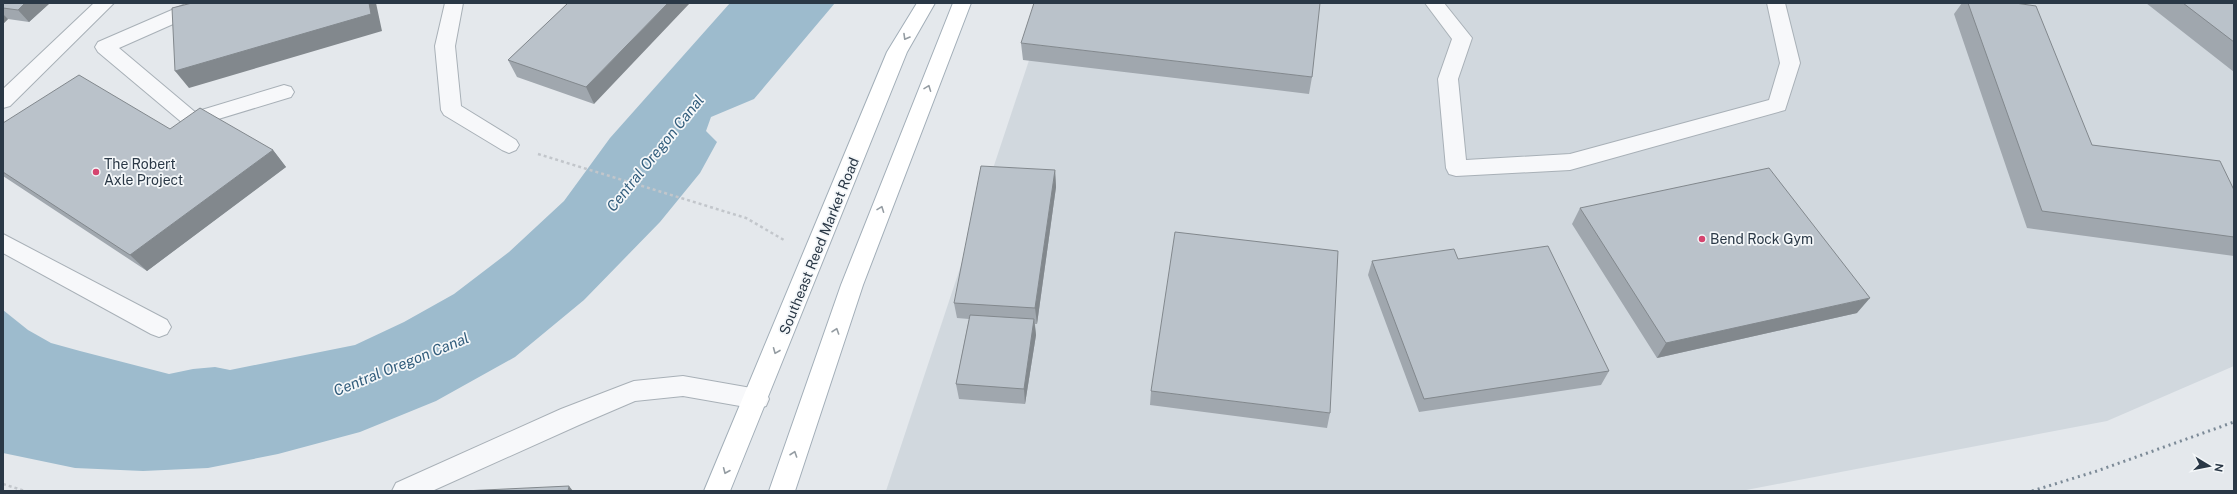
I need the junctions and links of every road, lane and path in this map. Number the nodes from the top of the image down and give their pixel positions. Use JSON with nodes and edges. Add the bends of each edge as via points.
{"nodes":[{"id":1,"x":105,"y":3,"type":"edge"},
{"id":2,"x":200,"y":3,"type":"edge"},
{"id":3,"x":454,"y":3,"type":"edge"},
{"id":4,"x":926,"y":3,"type":"edge"},
{"id":5,"x":962,"y":3,"type":"edge"},
{"id":6,"x":1434,"y":3,"type":"edge"},
{"id":7,"x":1776,"y":3,"type":"edge"},
{"id":8,"x":80,"y":27,"type":"junction"},
{"id":9,"x":105,"y":48,"type":"junction"},
{"id":10,"x":284,"y":92,"type":"dead end"},
{"id":11,"x":3,"y":101,"type":"edge"},
{"id":12,"x":509,"y":144,"type":"joint"},
{"id":13,"x":3,"y":243,"type":"edge"},
{"id":14,"x":814,"y":257,"type":"junction"},
{"id":15,"x":158,"y":327,"type":"dead end"},
{"id":16,"x":757,"y":399,"type":"junction"},
{"id":17,"x":3,"y":484,"type":"edge"},
{"id":18,"x":26,"y":491,"type":"edge"},
{"id":19,"x":405,"y":491,"type":"edge"},
{"id":20,"x":717,"y":491,"type":"edge"},
{"id":21,"x":782,"y":491,"type":"edge"}],
"edges":[{"from":1,"to":8,"type":"street"},
{"from":2,"to":9,"type":"street"},
{"from":3,"to":12,"type":"street","via":[[445,46],[451,110]]},
{"from":4,"to":14,"type":"main road","name":"Southeast Reed Market Road","one_way":true,"via":[[897,52]]},
{"from":21,"to":5,"type":"main road","one_way":true,"via":[[852,285]]},
{"from":6,"to":7,"type":"street","via":[[1462,38],[1448,79],[1456,168],[1570,162],[1778,105],[1790,63]]},
{"from":8,"to":9,"type":"street"},
{"from":8,"to":11,"type":"street"},
{"from":9,"to":10,"type":"street","via":[[192,120]]},
{"from":12,"to":14,"type":"path","via":[[746,218]]},
{"from":13,"to":15,"type":"street"},
{"from":14,"to":16,"type":"main road","name":"Southeast Reed Market Road","one_way":true},
{"from":16,"to":19,"type":"street","via":[[683,386],[634,391]]},
{"from":16,"to":20,"type":"main road","name":"Southeast Reed Market Road","one_way":true},
{"from":17,"to":18,"type":"path"}]}
